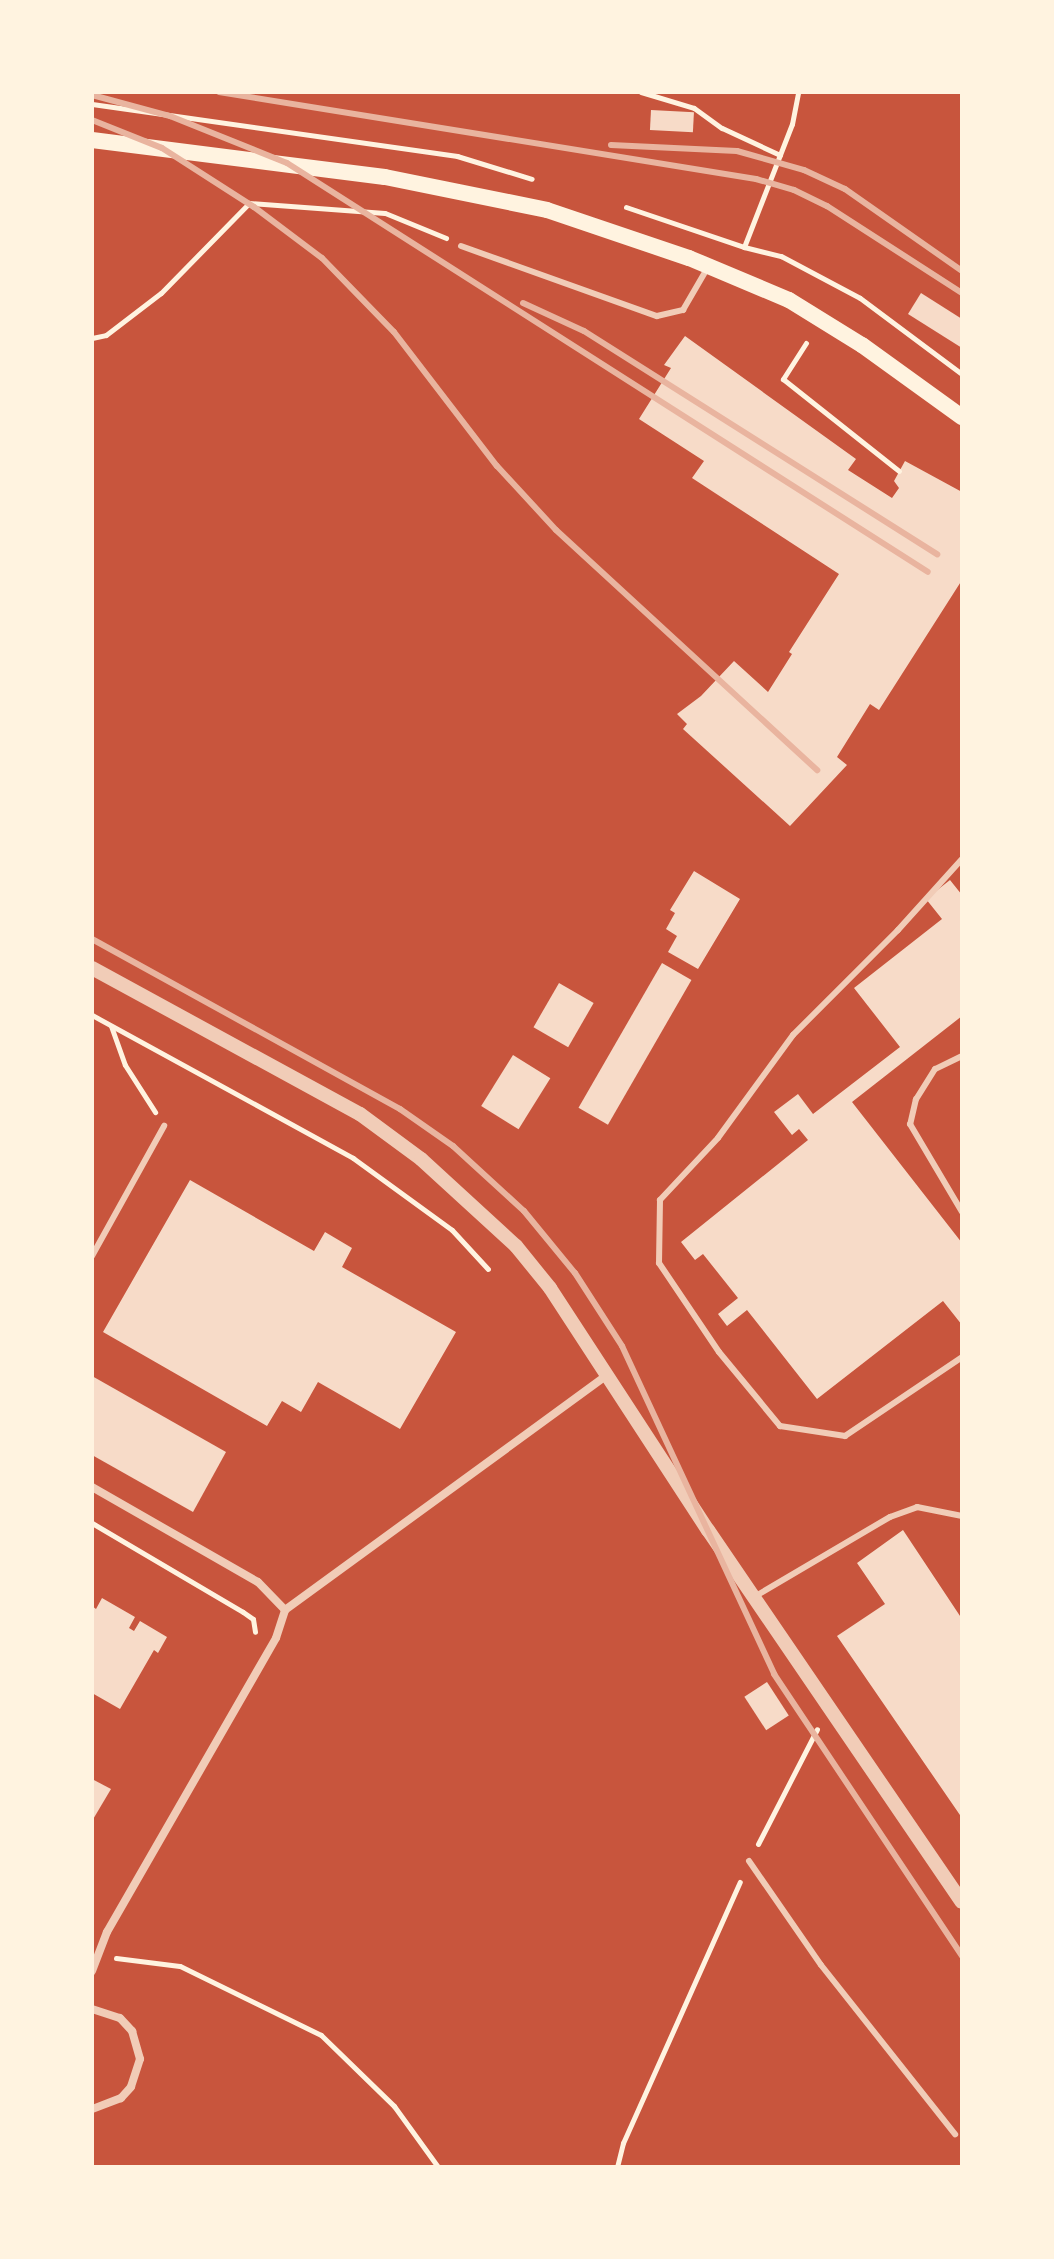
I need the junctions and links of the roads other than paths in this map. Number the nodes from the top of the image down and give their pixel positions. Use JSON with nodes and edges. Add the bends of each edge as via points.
{"nodes":[{"id":1,"x":92,"y":140,"type":"edge"},
{"id":2,"x":461,"y":246,"type":"road end"},
{"id":3,"x":709,"y":266,"type":"junction"},
{"id":4,"x":962,"y":417,"type":"edge"},
{"id":5,"x":962,"y":859,"type":"edge"},
{"id":6,"x":92,"y":968,"type":"edge"},
{"id":7,"x":962,"y":1056,"type":"edge"},
{"id":8,"x":164,"y":1126,"type":"road end"},
{"id":9,"x":962,"y":1212,"type":"edge"},
{"id":10,"x":92,"y":1256,"type":"edge"},
{"id":11,"x":962,"y":1357,"type":"edge"},
{"id":12,"x":606,"y":1376,"type":"junction"},
{"id":13,"x":92,"y":1487,"type":"edge"},
{"id":14,"x":962,"y":1516,"type":"edge"},
{"id":15,"x":753,"y":1597,"type":"junction"},
{"id":16,"x":285,"y":1610,"type":"junction"},
{"id":17,"x":749,"y":1861,"type":"road end"},
{"id":18,"x":962,"y":1902,"type":"edge"},
{"id":19,"x":92,"y":1971,"type":"edge"},
{"id":20,"x":92,"y":2009,"type":"edge"},
{"id":21,"x":92,"y":2109,"type":"edge"},
{"id":22,"x":955,"y":2134,"type":"dead end"}],
"edges":[{"from":1,"to":3,"type":"main road","via":[[385,177],[533,207]]},
{"from":2,"to":3,"type":"lane","via":[[657,316],[683,310]]},
{"from":3,"to":4,"type":"main road","via":[[789,300]]},
{"from":5,"to":11,"type":"lane","via":[[793,1035],[718,1138],[660,1200],[659,1263],[719,1352],[780,1426],[845,1436]]},
{"from":6,"to":12,"type":"street","via":[[360,1114],[421,1159],[524,1255]]},
{"from":7,"to":9,"type":"lane","via":[[935,1069],[916,1099],[910,1124]]},
{"from":8,"to":10,"type":"lane"},
{"from":12,"to":15,"type":"street"},
{"from":12,"to":16,"type":"street"},
{"from":13,"to":16,"type":"street","via":[[258,1582]]},
{"from":14,"to":15,"type":"lane","via":[[917,1507],[890,1517]]},
{"from":15,"to":18,"type":"street"},
{"from":16,"to":19,"type":"street","via":[[276,1638]]},
{"from":17,"to":22,"type":"lane","via":[[821,1965]]},
{"from":20,"to":21,"type":"street","via":[[120,2018],[132,2031],[140,2059],[131,2087],[121,2098]]}]}
